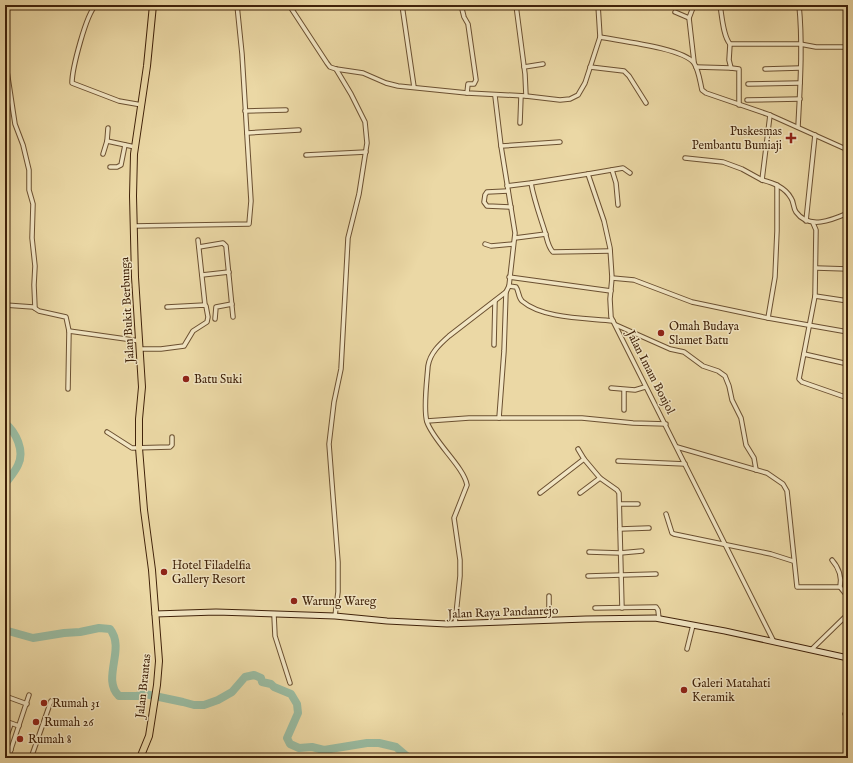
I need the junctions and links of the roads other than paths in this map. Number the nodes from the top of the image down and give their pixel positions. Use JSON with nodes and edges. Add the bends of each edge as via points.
{"nodes":[{"id":1,"x":96,"y":5,"type":"edge"},
{"id":2,"x":153,"y":5,"type":"edge"},
{"id":3,"x":237,"y":5,"type":"edge"},
{"id":4,"x":289,"y":5,"type":"edge"},
{"id":5,"x":402,"y":5,"type":"edge"},
{"id":6,"x":461,"y":5,"type":"edge"},
{"id":7,"x":516,"y":5,"type":"edge"},
{"id":8,"x":598,"y":5,"type":"edge"},
{"id":9,"x":694,"y":5,"type":"edge"},
{"id":10,"x":720,"y":5,"type":"edge"},
{"id":11,"x":799,"y":5,"type":"edge"},
{"id":12,"x":675,"y":12,"type":"dead end"},
{"id":13,"x":689,"y":18,"type":"junction"},
{"id":14,"x":600,"y":37,"type":"junction"},
{"id":15,"x":730,"y":44,"type":"junction"},
{"id":16,"x":800,"y":44,"type":"junction"},
{"id":17,"x":848,"y":47,"type":"edge"},
{"id":18,"x":5,"y":58,"type":"edge"},
{"id":19,"x":543,"y":64,"type":"dead end"},
{"id":20,"x":695,"y":65,"type":"junction"},
{"id":21,"x":524,"y":67,"type":"junction"},
{"id":22,"x":590,"y":67,"type":"junction"},
{"id":23,"x":731,"y":68,"type":"junction"},
{"id":24,"x":800,"y":68,"type":"junction"},
{"id":25,"x":765,"y":69,"type":"dead end"},
{"id":26,"x":336,"y":70,"type":"junction"},
{"id":27,"x":800,"y":83,"type":"junction"},
{"id":28,"x":748,"y":84,"type":"dead end"},
{"id":29,"x":414,"y":87,"type":"junction"},
{"id":30,"x":467,"y":90,"type":"junction"},
{"id":31,"x":526,"y":93,"type":"junction"},
{"id":32,"x":495,"y":96,"type":"junction"},
{"id":33,"x":521,"y":96,"type":"junction"},
{"id":34,"x":800,"y":99,"type":"junction"},
{"id":35,"x":747,"y":100,"type":"dead end"},
{"id":36,"x":646,"y":103,"type":"dead end"},
{"id":37,"x":142,"y":105,"type":"junction"},
{"id":38,"x":739,"y":105,"type":"junction"},
{"id":39,"x":286,"y":110,"type":"dead end"},
{"id":40,"x":245,"y":111,"type":"junction"},
{"id":41,"x":770,"y":115,"type":"junction"},
{"id":42,"x":520,"y":123,"type":"dead end"},
{"id":43,"x":798,"y":127,"type":"junction"},
{"id":44,"x":108,"y":128,"type":"dead end"},
{"id":45,"x":299,"y":130,"type":"dead end"},
{"id":46,"x":246,"y":133,"type":"junction"},
{"id":47,"x":815,"y":135,"type":"junction"},
{"id":48,"x":107,"y":141,"type":"junction"},
{"id":49,"x":560,"y":142,"type":"dead end"},
{"id":50,"x":125,"y":145,"type":"junction"},
{"id":51,"x":501,"y":146,"type":"junction"},
{"id":52,"x":135,"y":147,"type":"junction"},
{"id":53,"x":848,"y":150,"type":"edge"},
{"id":54,"x":366,"y":152,"type":"junction"},
{"id":55,"x":103,"y":154,"type":"dead end"},
{"id":56,"x":306,"y":155,"type":"dead end"},
{"id":57,"x":685,"y":158,"type":"dead end"},
{"id":58,"x":110,"y":167,"type":"dead end"},
{"id":59,"x":612,"y":170,"type":"junction"},
{"id":60,"x":630,"y":173,"type":"dead end"},
{"id":61,"x":588,"y":174,"type":"junction"},
{"id":62,"x":762,"y":180,"type":"junction"},
{"id":63,"x":531,"y":183,"type":"junction"},
{"id":64,"x":776,"y":185,"type":"junction"},
{"id":65,"x":507,"y":186,"type":"junction"},
{"id":66,"x":508,"y":191,"type":"junction"},
{"id":67,"x":618,"y":206,"type":"dead end"},
{"id":68,"x":511,"y":208,"type":"junction"},
{"id":69,"x":848,"y":213,"type":"edge"},
{"id":70,"x":806,"y":221,"type":"junction"},
{"id":71,"x":813,"y":223,"type":"junction"},
{"id":72,"x":134,"y":226,"type":"junction"},
{"id":73,"x":546,"y":234,"type":"junction"},
{"id":74,"x":515,"y":238,"type":"junction"},
{"id":75,"x":198,"y":240,"type":"dead end"},
{"id":76,"x":485,"y":244,"type":"dead end"},
{"id":77,"x":513,"y":244,"type":"junction"},
{"id":78,"x":199,"y":247,"type":"junction"},
{"id":79,"x":610,"y":251,"type":"junction"},
{"id":80,"x":816,"y":268,"type":"junction"},
{"id":81,"x":848,"y":270,"type":"edge"},
{"id":82,"x":229,"y":272,"type":"junction"},
{"id":83,"x":202,"y":275,"type":"junction"},
{"id":84,"x":510,"y":277,"type":"junction"},
{"id":85,"x":612,"y":278,"type":"junction"},
{"id":86,"x":508,"y":286,"type":"junction"},
{"id":87,"x":611,"y":291,"type":"junction"},
{"id":88,"x":506,"y":292,"type":"junction"},
{"id":89,"x":815,"y":296,"type":"junction"},
{"id":90,"x":495,"y":301,"type":"junction"},
{"id":91,"x":848,"y":301,"type":"edge"},
{"id":92,"x":232,"y":304,"type":"junction"},
{"id":93,"x":5,"y":305,"type":"edge"},
{"id":94,"x":205,"y":305,"type":"junction"},
{"id":95,"x":167,"y":307,"type":"dead end"},
{"id":96,"x":35,"y":308,"type":"junction"},
{"id":97,"x":233,"y":317,"type":"dead end"},
{"id":98,"x":768,"y":318,"type":"junction"},
{"id":99,"x":215,"y":319,"type":"dead end"},
{"id":100,"x":614,"y":323,"type":"junction"},
{"id":101,"x":809,"y":324,"type":"junction"},
{"id":102,"x":69,"y":331,"type":"junction"},
{"id":103,"x":848,"y":332,"type":"edge"},
{"id":104,"x":140,"y":341,"type":"junction"},
{"id":105,"x":494,"y":345,"type":"dead end"},
{"id":106,"x":140,"y":349,"type":"junction"},
{"id":107,"x":804,"y":354,"type":"junction"},
{"id":108,"x":848,"y":364,"type":"edge"},
{"id":109,"x":645,"y":387,"type":"junction"},
{"id":110,"x":611,"y":388,"type":"dead end"},
{"id":111,"x":68,"y":389,"type":"dead end"},
{"id":112,"x":624,"y":390,"type":"junction"},
{"id":113,"x":848,"y":398,"type":"edge"},
{"id":114,"x":624,"y":410,"type":"dead end"},
{"id":115,"x":499,"y":418,"type":"junction"},
{"id":116,"x":427,"y":421,"type":"junction"},
{"id":117,"x":666,"y":424,"type":"junction"},
{"id":118,"x":106,"y":432,"type":"dead end"},
{"id":119,"x":172,"y":437,"type":"dead end"},
{"id":120,"x":677,"y":447,"type":"junction"},
{"id":121,"x":139,"y":448,"type":"junction"},
{"id":122,"x":578,"y":449,"type":"dead end"},
{"id":123,"x":584,"y":459,"type":"junction"},
{"id":124,"x":618,"y":461,"type":"dead end"},
{"id":125,"x":685,"y":464,"type":"junction"},
{"id":126,"x":756,"y":470,"type":"junction"},
{"id":127,"x":600,"y":478,"type":"junction"},
{"id":128,"x":540,"y":493,"type":"dead end"},
{"id":129,"x":580,"y":493,"type":"dead end"},
{"id":130,"x":620,"y":504,"type":"junction"},
{"id":131,"x":638,"y":504,"type":"dead end"},
{"id":132,"x":666,"y":514,"type":"dead end"},
{"id":133,"x":649,"y":528,"type":"dead end"},
{"id":134,"x":620,"y":529,"type":"junction"},
{"id":135,"x":726,"y":544,"type":"junction"},
{"id":136,"x":642,"y":551,"type":"dead end"},
{"id":137,"x":589,"y":552,"type":"dead end"},
{"id":138,"x":620,"y":553,"type":"junction"},
{"id":139,"x":832,"y":560,"type":"dead end"},
{"id":140,"x":794,"y":561,"type":"junction"},
{"id":141,"x":656,"y":574,"type":"dead end"},
{"id":142,"x":588,"y":576,"type":"dead end"},
{"id":143,"x":621,"y":576,"type":"junction"},
{"id":144,"x":840,"y":587,"type":"junction"},
{"id":145,"x":549,"y":596,"type":"dead end"},
{"id":146,"x":848,"y":597,"type":"edge"},
{"id":147,"x":595,"y":608,"type":"dead end"},
{"id":148,"x":622,"y":608,"type":"junction"},
{"id":149,"x":155,"y":614,"type":"junction"},
{"id":150,"x":848,"y":614,"type":"edge"},
{"id":151,"x":274,"y":615,"type":"junction"},
{"id":152,"x":335,"y":616,"type":"junction"},
{"id":153,"x":659,"y":619,"type":"junction"},
{"id":154,"x":549,"y":620,"type":"junction"},
{"id":155,"x":456,"y":624,"type":"junction"},
{"id":156,"x":693,"y":625,"type":"junction"},
{"id":157,"x":774,"y":642,"type":"junction"},
{"id":158,"x":687,"y":649,"type":"dead end"},
{"id":159,"x":811,"y":650,"type":"junction"},
{"id":160,"x":848,"y":659,"type":"edge"},
{"id":161,"x":290,"y":683,"type":"dead end"},
{"id":162,"x":29,"y":695,"type":"dead end"},
{"id":163,"x":5,"y":696,"type":"edge"},
{"id":164,"x":51,"y":701,"type":"dead end"},
{"id":165,"x":27,"y":704,"type":"junction"},
{"id":166,"x":5,"y":721,"type":"edge"},
{"id":167,"x":11,"y":724,"type":"junction"},
{"id":168,"x":19,"y":726,"type":"junction"},
{"id":169,"x":5,"y":741,"type":"edge"},
{"id":170,"x":5,"y":748,"type":"edge"},
{"id":171,"x":11,"y":750,"type":"junction"},
{"id":172,"x":8,"y":758,"type":"edge"},
{"id":173,"x":31,"y":758,"type":"edge"},
{"id":174,"x":140,"y":758,"type":"edge"}],
"edges":[{"from":1,"to":37,"type":"street","via":[[87,19],[72,83],[119,101]]},
{"from":2,"to":37,"type":"main road","name":"Jalan Bukit Berbunga"},
{"from":3,"to":40,"type":"street"},
{"from":4,"to":26,"type":"street","via":[[327,63]]},
{"from":5,"to":29,"type":"street"},
{"from":6,"to":30,"type":"street","via":[[468,24],[476,80],[475,84],[468,84]]},
{"from":7,"to":21,"type":"street"},
{"from":8,"to":14,"type":"street"},
{"from":9,"to":13,"type":"street"},
{"from":10,"to":15,"type":"street"},
{"from":11,"to":16,"type":"street"},
{"from":12,"to":13,"type":"street"},
{"from":13,"to":20,"type":"street"},
{"from":14,"to":20,"type":"street","via":[[670,50],[690,58]]},
{"from":14,"to":22,"type":"street"},
{"from":15,"to":16,"type":"street"},
{"from":15,"to":23,"type":"street"},
{"from":16,"to":17,"type":"street"},
{"from":16,"to":24,"type":"street"},
{"from":18,"to":96,"type":"street","via":[[15,124],[28,170],[33,204]]},
{"from":19,"to":21,"type":"street"},
{"from":20,"to":23,"type":"street"},
{"from":20,"to":38,"type":"street","via":[[704,92]]},
{"from":21,"to":31,"type":"street"},
{"from":22,"to":31,"type":"street","via":[[582,89],[575,97],[560,100]]},
{"from":22,"to":36,"type":"street","via":[[624,71]]},
{"from":23,"to":38,"type":"street","via":[[740,70]]},
{"from":24,"to":25,"type":"street"},
{"from":24,"to":27,"type":"street"},
{"from":26,"to":29,"type":"street","via":[[363,73],[386,83]]},
{"from":26,"to":54,"type":"street","via":[[365,122]]},
{"from":27,"to":28,"type":"street"},
{"from":27,"to":34,"type":"street"},
{"from":29,"to":30,"type":"street","via":[[425,90]]},
{"from":30,"to":32,"type":"street"},
{"from":31,"to":33,"type":"street"},
{"from":32,"to":33,"type":"street"},
{"from":32,"to":51,"type":"street"},
{"from":33,"to":42,"type":"street"},
{"from":34,"to":35,"type":"street"},
{"from":34,"to":43,"type":"street"},
{"from":37,"to":52,"type":"main road","name":"Jalan Bukit Berbunga"},
{"from":38,"to":41,"type":"street"},
{"from":39,"to":40,"type":"street"},
{"from":40,"to":46,"type":"street"},
{"from":41,"to":43,"type":"street"},
{"from":41,"to":62,"type":"street"},
{"from":43,"to":47,"type":"street"},
{"from":44,"to":48,"type":"street"},
{"from":45,"to":46,"type":"street"},
{"from":46,"to":72,"type":"street","via":[[252,206],[249,224]]},
{"from":47,"to":53,"type":"street"},
{"from":47,"to":70,"type":"street"},
{"from":48,"to":50,"type":"street"},
{"from":48,"to":55,"type":"street"},
{"from":49,"to":51,"type":"street"},
{"from":50,"to":52,"type":"street"},
{"from":50,"to":58,"type":"street","via":[[122,165],[117,168]]},
{"from":51,"to":65,"type":"street"},
{"from":52,"to":72,"type":"main road","name":"Jalan Bukit Berbunga"},
{"from":54,"to":56,"type":"street"},
{"from":54,"to":152,"type":"street","via":[[348,238],[341,369],[329,438],[338,562]]},
{"from":57,"to":62,"type":"street","via":[[723,162]]},
{"from":59,"to":60,"type":"street","via":[[623,168]]},
{"from":59,"to":61,"type":"street"},
{"from":59,"to":67,"type":"street"},
{"from":61,"to":63,"type":"street"},
{"from":61,"to":79,"type":"street","name":"Jalan Imam Bonjol","via":[[604,221]]},
{"from":62,"to":64,"type":"street"},
{"from":63,"to":65,"type":"street"},
{"from":63,"to":73,"type":"street"},
{"from":64,"to":70,"type":"street","via":[[791,198],[795,211]]},
{"from":64,"to":98,"type":"street","via":[[775,277]]},
{"from":65,"to":66,"type":"street"},
{"from":66,"to":68,"type":"street"},
{"from":66,"to":68,"type":"street","via":[[487,192],[484,202],[487,206]]},
{"from":68,"to":74,"type":"street"},
{"from":69,"to":71,"type":"street","via":[[824,222]]},
{"from":70,"to":71,"type":"street"},
{"from":71,"to":80,"type":"street","via":[[816,230]]},
{"from":72,"to":104,"type":"main road","name":"Jalan Bukit Berbunga"},
{"from":73,"to":74,"type":"street"},
{"from":73,"to":79,"type":"street","via":[[553,252]]},
{"from":74,"to":77,"type":"street"},
{"from":75,"to":78,"type":"street"},
{"from":76,"to":77,"type":"street"},
{"from":77,"to":84,"type":"street"},
{"from":78,"to":82,"type":"street","via":[[225,244]]},
{"from":78,"to":83,"type":"street"},
{"from":79,"to":85,"type":"street","name":"Jalan Imam Bonjol"},
{"from":80,"to":81,"type":"street"},
{"from":80,"to":89,"type":"street"},
{"from":82,"to":83,"type":"street"},
{"from":82,"to":92,"type":"street"},
{"from":83,"to":94,"type":"street"},
{"from":84,"to":86,"type":"street"},
{"from":84,"to":87,"type":"street"},
{"from":85,"to":87,"type":"street","name":"Jalan Imam Bonjol"},
{"from":85,"to":98,"type":"street","via":[[634,280],[692,302]]},
{"from":86,"to":88,"type":"street"},
{"from":86,"to":100,"type":"street","via":[[516,287],[522,301],[545,312]]},
{"from":87,"to":100,"type":"street","name":"Jalan Imam Bonjol","via":[[610,312]]},
{"from":88,"to":90,"type":"street"},
{"from":88,"to":115,"type":"street"},
{"from":89,"to":91,"type":"street"},
{"from":89,"to":101,"type":"street"},
{"from":90,"to":105,"type":"street"},
{"from":90,"to":116,"type":"street","via":[[448,336],[429,359]]},
{"from":92,"to":97,"type":"street"},
{"from":92,"to":99,"type":"street","via":[[216,307]]},
{"from":93,"to":96,"type":"street"},
{"from":94,"to":95,"type":"street"},
{"from":94,"to":106,"type":"street","via":[[208,309],[207,322],[193,331],[184,346]]},
{"from":96,"to":102,"type":"street","via":[[65,316]]},
{"from":98,"to":101,"type":"street"},
{"from":100,"to":109,"type":"street","name":"Jalan Imam Bonjol"},
{"from":100,"to":126,"type":"street","via":[[670,349],[684,352],[703,366],[725,376],[732,400],[741,418],[746,445],[754,458]]},
{"from":101,"to":103,"type":"street"},
{"from":101,"to":107,"type":"street"},
{"from":102,"to":104,"type":"street"},
{"from":102,"to":111,"type":"street"},
{"from":104,"to":106,"type":"main road","name":"Jalan Bukit Berbunga"},
{"from":106,"to":121,"type":"main road","name":"Jalan Bukit Berbunga","via":[[142,387]]},
{"from":107,"to":108,"type":"street"},
{"from":107,"to":113,"type":"street","via":[[800,382]]},
{"from":109,"to":112,"type":"street"},
{"from":109,"to":117,"type":"street","name":"Jalan Imam Bonjol"},
{"from":110,"to":112,"type":"street"},
{"from":112,"to":114,"type":"street"},
{"from":115,"to":116,"type":"street"},
{"from":115,"to":117,"type":"street","via":[[582,418]]},
{"from":116,"to":155,"type":"street","via":[[466,482],[466,489],[454,518],[460,560]]},
{"from":117,"to":120,"type":"street","name":"Jalan Imam Bonjol"},
{"from":118,"to":121,"type":"street","via":[[131,448]]},
{"from":119,"to":121,"type":"street","via":[[170,447]]},
{"from":120,"to":125,"type":"street","name":"Jalan Imam Bonjol"},
{"from":120,"to":126,"type":"street"},
{"from":121,"to":149,"type":"main road","name":"Jalan Bukit Berbunga"},
{"from":122,"to":123,"type":"street"},
{"from":123,"to":127,"type":"street"},
{"from":123,"to":128,"type":"street"},
{"from":124,"to":125,"type":"street"},
{"from":125,"to":135,"type":"street","name":"Jalan Imam Bonjol"},
{"from":126,"to":140,"type":"street","via":[[771,475],[787,488]]},
{"from":127,"to":129,"type":"street"},
{"from":127,"to":130,"type":"street","via":[[618,491]]},
{"from":130,"to":131,"type":"street"},
{"from":130,"to":134,"type":"street"},
{"from":132,"to":135,"type":"street","via":[[674,534]]},
{"from":133,"to":134,"type":"street"},
{"from":134,"to":138,"type":"street"},
{"from":135,"to":140,"type":"street"},
{"from":135,"to":157,"type":"street","name":"Jalan Imam Bonjol"},
{"from":136,"to":138,"type":"street"},
{"from":137,"to":138,"type":"street"},
{"from":138,"to":143,"type":"street"},
{"from":139,"to":144,"type":"street","via":[[840,572]]},
{"from":140,"to":144,"type":"street","via":[[797,587]]},
{"from":141,"to":143,"type":"street"},
{"from":142,"to":143,"type":"street"},
{"from":143,"to":148,"type":"street"},
{"from":144,"to":146,"type":"street"},
{"from":145,"to":154,"type":"street"},
{"from":147,"to":148,"type":"street"},
{"from":148,"to":153,"type":"street","via":[[656,607]]},
{"from":149,"to":151,"type":"main road","name":"Jalan Raya Pandanrejo","via":[[216,612]]},
{"from":149,"to":174,"type":"main road","name":"Jalan Brantas","via":[[159,661],[157,685],[149,736]]},
{"from":150,"to":159,"type":"street"},
{"from":151,"to":152,"type":"main road","name":"Jalan Raya Pandanrejo"},
{"from":151,"to":161,"type":"street","via":[[275,636]]},
{"from":152,"to":155,"type":"main road","name":"Jalan Raya Pandanrejo"},
{"from":153,"to":154,"type":"main road","name":"Jalan Raya Pandanrejo"},
{"from":153,"to":156,"type":"main road","name":"Jalan Raya Pandanrejo"},
{"from":154,"to":155,"type":"main road","name":"Jalan Raya Pandanrejo"},
{"from":156,"to":157,"type":"main road","name":"Jalan Raya Pandanrejo"},
{"from":156,"to":158,"type":"street"},
{"from":157,"to":159,"type":"main road","name":"Jalan Raya Pandanrejo"},
{"from":159,"to":160,"type":"main road","name":"Jalan Raya Pandanrejo"},
{"from":162,"to":165,"type":"street"},
{"from":163,"to":165,"type":"street"},
{"from":164,"to":173,"type":"street"},
{"from":165,"to":168,"type":"street"},
{"from":166,"to":167,"type":"street"},
{"from":167,"to":168,"type":"street"},
{"from":167,"to":169,"type":"street"},
{"from":168,"to":171,"type":"street"},
{"from":170,"to":171,"type":"street"},
{"from":171,"to":172,"type":"street"}]}
